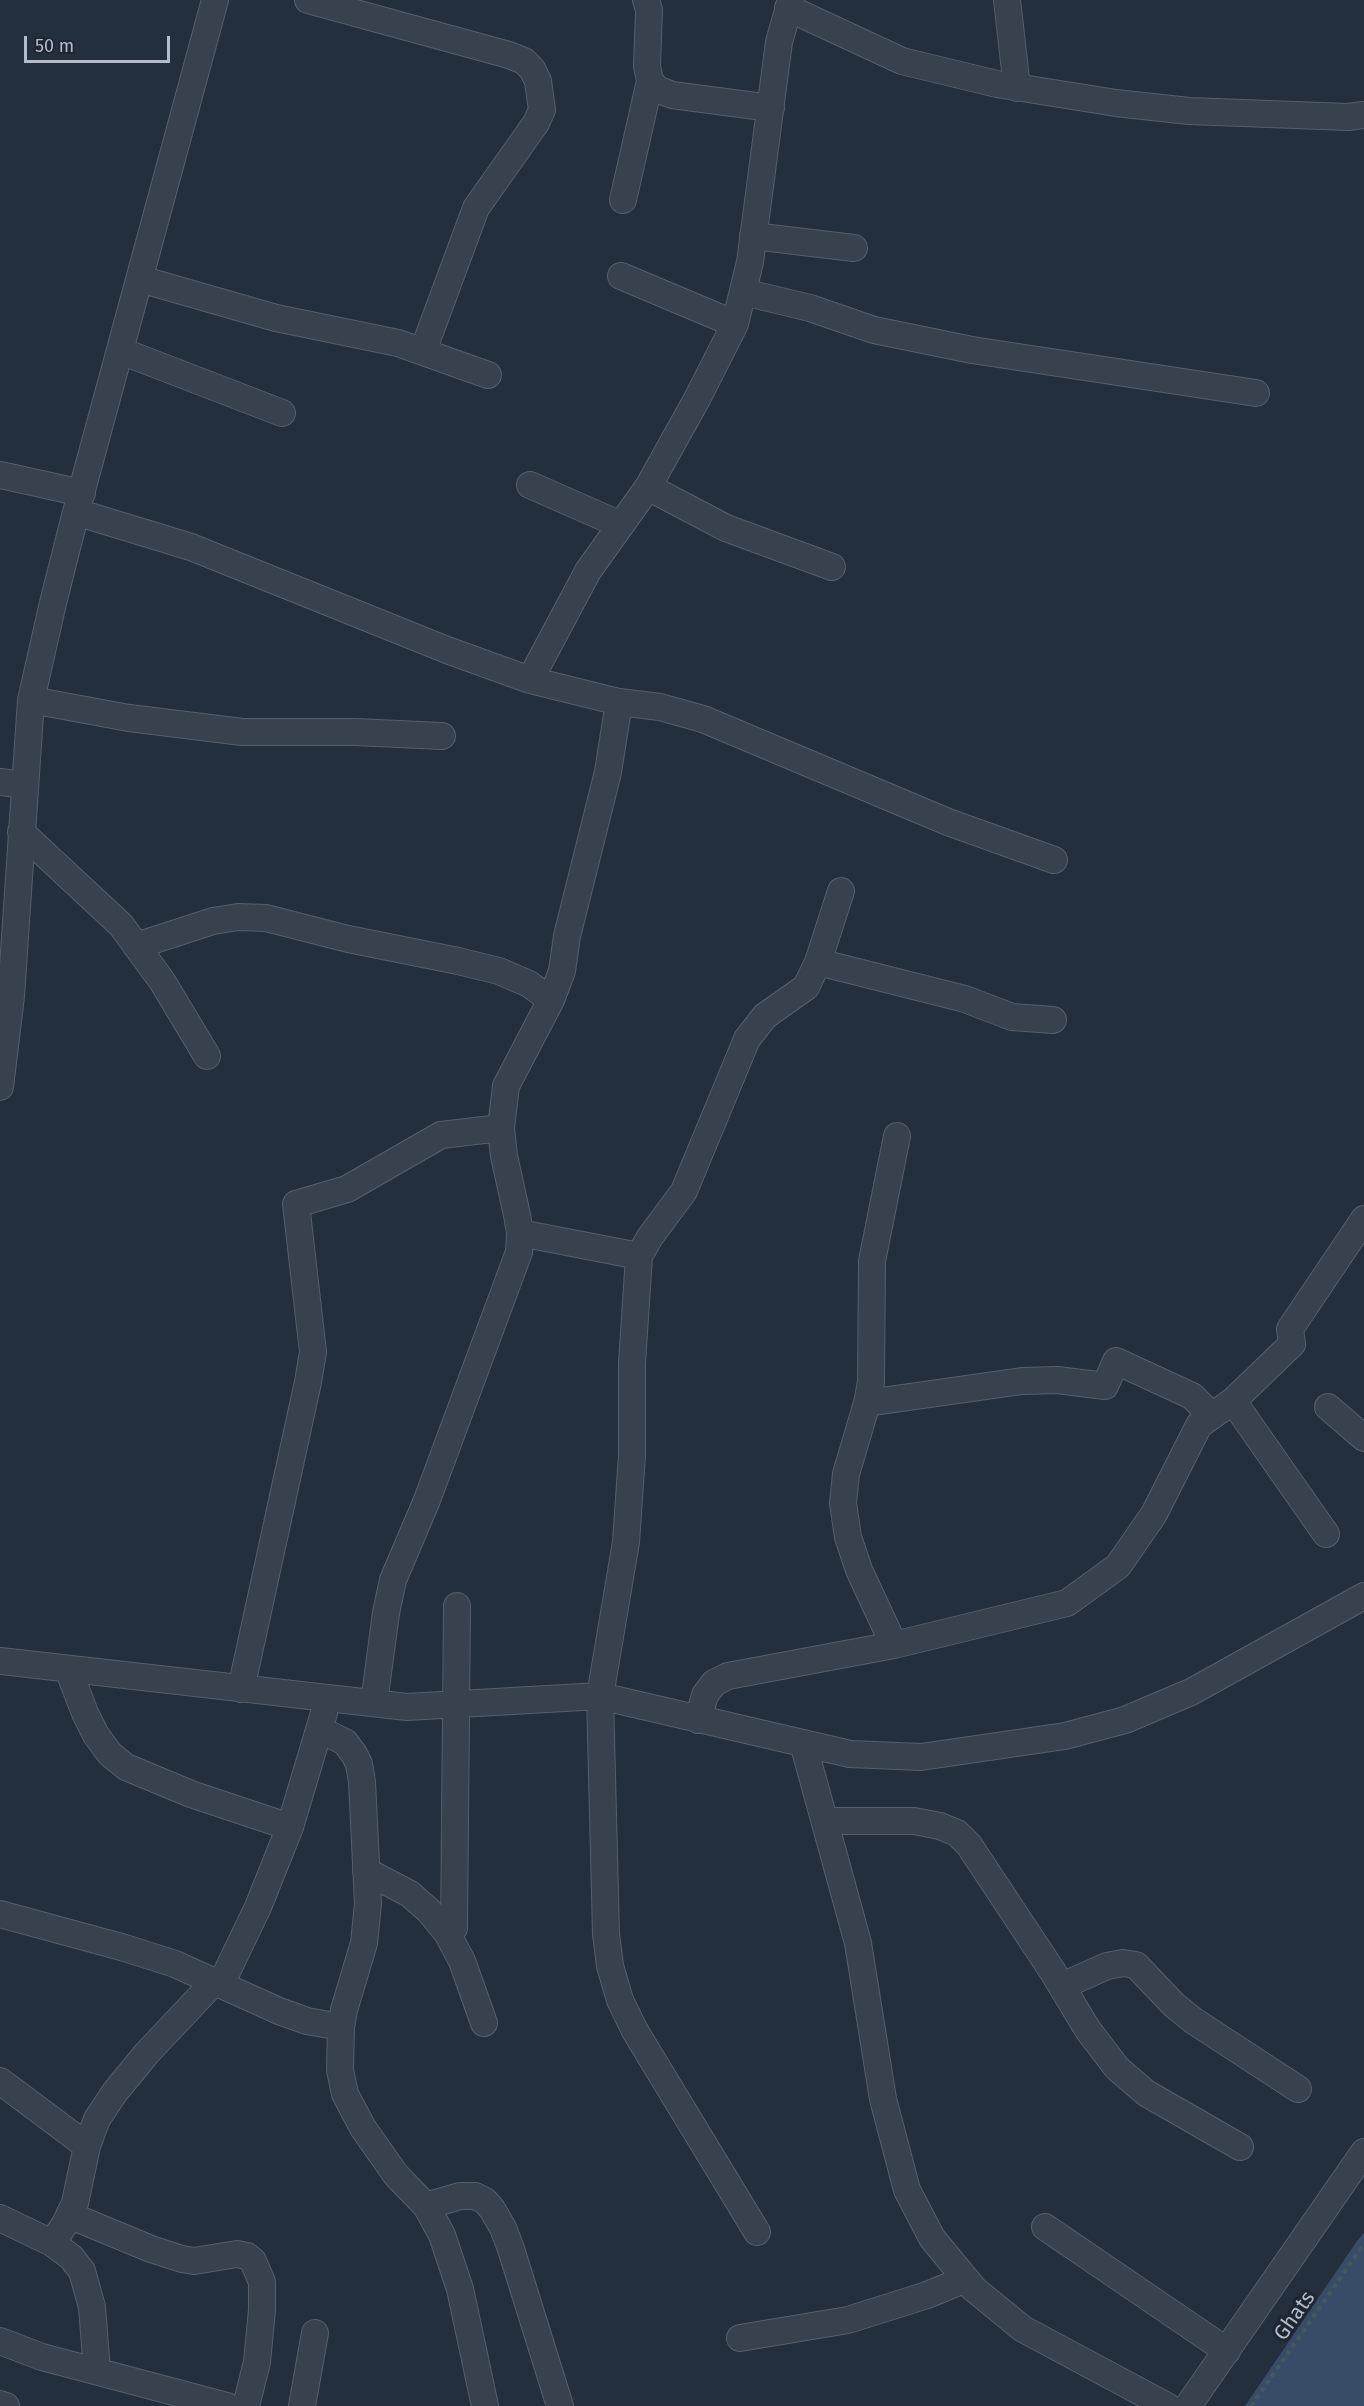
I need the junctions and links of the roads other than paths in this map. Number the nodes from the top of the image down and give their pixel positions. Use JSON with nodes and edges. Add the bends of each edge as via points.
{"nodes":[{"id":1,"x":215,"y":0,"type":"edge"},
{"id":2,"x":308,"y":0,"type":"edge"},
{"id":3,"x":646,"y":0,"type":"edge"},
{"id":4,"x":1007,"y":0,"type":"edge"},
{"id":5,"x":790,"y":4,"type":"edge"},
{"id":6,"x":650,"y":81,"type":"junction"},
{"id":7,"x":1017,"y":88,"type":"junction"},
{"id":8,"x":771,"y":108,"type":"junction"},
{"id":9,"x":1364,"y":115,"type":"edge"},
{"id":10,"x":623,"y":200,"type":"dead end"},
{"id":11,"x":753,"y":236,"type":"junction"},
{"id":12,"x":854,"y":248,"type":"dead end"},
{"id":13,"x":621,"y":276,"type":"dead end"},
{"id":14,"x":140,"y":279,"type":"junction"},
{"id":15,"x":743,"y":292,"type":"junction"},
{"id":16,"x":735,"y":324,"type":"junction"},
{"id":17,"x":120,"y":351,"type":"junction"},
{"id":18,"x":423,"y":351,"type":"junction"},
{"id":19,"x":488,"y":375,"type":"dead end"},
{"id":20,"x":1256,"y":393,"type":"dead end"},
{"id":21,"x":282,"y":413,"type":"dead end"},
{"id":22,"x":0,"y":475,"type":"edge"},
{"id":23,"x":530,"y":485,"type":"dead end"},
{"id":24,"x":648,"y":487,"type":"junction"},
{"id":25,"x":79,"y":503,"type":"junction"},
{"id":26,"x":621,"y":525,"type":"junction"},
{"id":27,"x":832,"y":567,"type":"dead end"},
{"id":28,"x":530,"y":680,"type":"junction"},
{"id":29,"x":31,"y":700,"type":"junction"},
{"id":30,"x":619,"y":702,"type":"junction"},
{"id":31,"x":442,"y":736,"type":"dead end"},
{"id":32,"x":12,"y":783,"type":"edge"},
{"id":33,"x":21,"y":832,"type":"junction"},
{"id":34,"x":1054,"y":860,"type":"dead end"},
{"id":35,"x":841,"y":891,"type":"dead end"},
{"id":36,"x":7,"y":934,"type":"edge"},
{"id":37,"x":136,"y":946,"type":"junction"},
{"id":38,"x":818,"y":962,"type":"junction"},
{"id":39,"x":551,"y":1000,"type":"junction"},
{"id":40,"x":1053,"y":1020,"type":"dead end"},
{"id":41,"x":207,"y":1056,"type":"dead end"},
{"id":42,"x":0,"y":1087,"type":"edge"},
{"id":43,"x":501,"y":1128,"type":"junction"},
{"id":44,"x":897,"y":1136,"type":"dead end"},
{"id":45,"x":1364,"y":1219,"type":"edge"},
{"id":46,"x":520,"y":1233,"type":"junction"},
{"id":47,"x":639,"y":1256,"type":"junction"},
{"id":48,"x":1233,"y":1401,"type":"junction"},
{"id":49,"x":867,"y":1403,"type":"junction"},
{"id":50,"x":1328,"y":1407,"type":"dead end"},
{"id":51,"x":1212,"y":1416,"type":"junction"},
{"id":52,"x":1364,"y":1438,"type":"edge"},
{"id":53,"x":1326,"y":1534,"type":"dead end"},
{"id":54,"x":1364,"y":1596,"type":"edge"},
{"id":55,"x":457,"y":1606,"type":"dead end"},
{"id":56,"x":894,"y":1645,"type":"junction"},
{"id":57,"x":0,"y":1661,"type":"edge"},
{"id":58,"x":68,"y":1669,"type":"junction"},
{"id":59,"x":241,"y":1689,"type":"junction"},
{"id":60,"x":600,"y":1696,"type":"junction"},
{"id":61,"x":328,"y":1698,"type":"junction"},
{"id":62,"x":374,"y":1703,"type":"junction"},
{"id":63,"x":455,"y":1704,"type":"junction"},
{"id":64,"x":698,"y":1720,"type":"junction"},
{"id":65,"x":320,"y":1730,"type":"junction"},
{"id":66,"x":803,"y":1743,"type":"junction"},
{"id":67,"x":826,"y":1821,"type":"junction"},
{"id":68,"x":290,"y":1827,"type":"junction"},
{"id":69,"x":366,"y":1871,"type":"junction"},
{"id":70,"x":0,"y":1914,"type":"edge"},
{"id":71,"x":454,"y":1928,"type":"dead end"},
{"id":72,"x":218,"y":1982,"type":"junction"},
{"id":73,"x":1062,"y":1986,"type":"junction"},
{"id":74,"x":484,"y":2023,"type":"dead end"},
{"id":75,"x":341,"y":2027,"type":"junction"},
{"id":76,"x":0,"y":2081,"type":"edge"},
{"id":77,"x":1298,"y":2089,"type":"dead end"},
{"id":78,"x":87,"y":2146,"type":"junction"},
{"id":79,"x":1240,"y":2147,"type":"dead end"},
{"id":80,"x":1364,"y":2152,"type":"edge"},
{"id":81,"x":426,"y":2206,"type":"junction"},
{"id":82,"x":69,"y":2215,"type":"junction"},
{"id":83,"x":0,"y":2218,"type":"edge"},
{"id":84,"x":1045,"y":2227,"type":"dead end"},
{"id":85,"x":757,"y":2232,"type":"dead end"},
{"id":86,"x":52,"y":2243,"type":"junction"},
{"id":87,"x":966,"y":2279,"type":"junction"},
{"id":88,"x":315,"y":2333,"type":"dead end"},
{"id":89,"x":740,"y":2338,"type":"dead end"},
{"id":90,"x":0,"y":2341,"type":"edge"},
{"id":91,"x":1227,"y":2351,"type":"junction"},
{"id":92,"x":97,"y":2372,"type":"junction"},
{"id":93,"x":0,"y":2404,"type":"edge"},
{"id":94,"x":6,"y":2406,"type":"edge"},
{"id":95,"x":226,"y":2406,"type":"edge"},
{"id":96,"x":246,"y":2406,"type":"edge"},
{"id":97,"x":302,"y":2406,"type":"edge"},
{"id":98,"x":485,"y":2406,"type":"edge"},
{"id":99,"x":560,"y":2406,"type":"edge"},
{"id":100,"x":1167,"y":2406,"type":"edge"},
{"id":101,"x":1188,"y":2406,"type":"edge"}],
"edges":[{"from":1,"to":14,"type":"street"},
{"from":2,"to":18,"type":"street","via":[[509,55],[524,61],[538,81],[542,110],[476,208]]},
{"from":3,"to":6,"type":"street"},
{"from":4,"to":7,"type":"street"},
{"from":5,"to":7,"type":"street","via":[[902,61]]},
{"from":5,"to":8,"type":"street","via":[[779,42]]},
{"from":6,"to":8,"type":"street","via":[[672,95]]},
{"from":6,"to":10,"type":"street"},
{"from":7,"to":9,"type":"street","via":[[1189,111]]},
{"from":8,"to":11,"type":"street"},
{"from":11,"to":12,"type":"street"},
{"from":11,"to":15,"type":"street"},
{"from":13,"to":16,"type":"street"},
{"from":14,"to":17,"type":"street"},
{"from":14,"to":18,"type":"street","via":[[258,314]]},
{"from":15,"to":16,"type":"street"},
{"from":15,"to":20,"type":"street","via":[[810,308],[874,330],[972,350]]},
{"from":16,"to":24,"type":"street"},
{"from":17,"to":21,"type":"street"},
{"from":17,"to":25,"type":"street"},
{"from":18,"to":19,"type":"street"},
{"from":22,"to":25,"type":"street"},
{"from":23,"to":26,"type":"street"},
{"from":24,"to":26,"type":"street"},
{"from":24,"to":27,"type":"street","via":[[726,528]]},
{"from":25,"to":28,"type":"street"},
{"from":25,"to":29,"type":"street"},
{"from":26,"to":28,"type":"street","via":[[588,571]]},
{"from":28,"to":30,"type":"street"},
{"from":29,"to":31,"type":"street","via":[[129,718],[242,732]]},
{"from":29,"to":32,"type":"street"},
{"from":30,"to":34,"type":"street","via":[[660,707],[703,719],[948,822]]},
{"from":30,"to":39,"type":"street","via":[[608,772],[562,970]]},
{"from":32,"to":33,"type":"street"},
{"from":33,"to":36,"type":"street"},
{"from":33,"to":37,"type":"street","via":[[121,925]]},
{"from":35,"to":38,"type":"street"},
{"from":36,"to":42,"type":"street","via":[[11,996]]},
{"from":37,"to":39,"type":"street","via":[[213,921],[266,918],[500,972],[529,984]]},
{"from":37,"to":41,"type":"street"},
{"from":38,"to":40,"type":"street","via":[[965,999],[1012,1017]]},
{"from":38,"to":47,"type":"street","via":[[806,987],[765,1016],[747,1040],[684,1191]]},
{"from":39,"to":43,"type":"street","via":[[506,1086]]},
{"from":43,"to":46,"type":"street"},
{"from":43,"to":59,"type":"street","via":[[441,1136],[347,1190],[296,1204],[313,1352]]},
{"from":44,"to":49,"type":"street","via":[[872,1261],[871,1382]]},
{"from":45,"to":48,"type":"street","via":[[1290,1329],[1292,1344]]},
{"from":46,"to":47,"type":"street"},
{"from":46,"to":62,"type":"street","via":[[519,1252],[428,1500],[393,1580]]},
{"from":47,"to":60,"type":"street","via":[[626,1542]]},
{"from":48,"to":51,"type":"street"},
{"from":48,"to":53,"type":"street"},
{"from":49,"to":51,"type":"street","via":[[1022,1381],[1057,1380],[1105,1386],[1116,1362],[1192,1396]]},
{"from":49,"to":56,"type":"street","via":[[846,1474],[843,1503],[848,1537],[859,1570]]},
{"from":50,"to":52,"type":"street"},
{"from":51,"to":56,"type":"street","via":[[1199,1425],[1154,1514],[1118,1566],[1067,1603]]},
{"from":54,"to":66,"type":"street","via":[[1191,1692],[1125,1720],[1065,1736],[921,1757],[850,1754]]},
{"from":55,"to":63,"type":"street"},
{"from":56,"to":64,"type":"street","via":[[728,1676],[714,1683],[705,1695]]},
{"from":57,"to":58,"type":"street"},
{"from":58,"to":59,"type":"street"},
{"from":58,"to":68,"type":"street","via":[[96,1735],[126,1767],[191,1794]]},
{"from":59,"to":61,"type":"street"},
{"from":60,"to":63,"type":"street"},
{"from":60,"to":64,"type":"street"},
{"from":60,"to":85,"type":"street","via":[[610,1966],[635,2031]]},
{"from":61,"to":62,"type":"street"},
{"from":61,"to":65,"type":"street"},
{"from":62,"to":63,"type":"street","via":[[407,1707]]},
{"from":63,"to":71,"type":"street"},
{"from":64,"to":66,"type":"street"},
{"from":65,"to":68,"type":"street"},
{"from":65,"to":69,"type":"street","via":[[345,1742],[359,1764]]},
{"from":66,"to":67,"type":"street"},
{"from":67,"to":73,"type":"street","via":[[914,1821],[957,1833],[969,1845]]},
{"from":67,"to":87,"type":"street","via":[[858,1943],[883,2099],[907,2190],[932,2238]]},
{"from":68,"to":72,"type":"street","via":[[258,1907]]},
{"from":69,"to":74,"type":"street","via":[[410,1894],[447,1933],[462,1960]]},
{"from":69,"to":75,"type":"street","via":[[364,1943]]},
{"from":70,"to":72,"type":"street","via":[[125,1948]]},
{"from":72,"to":75,"type":"street","via":[[298,2018]]},
{"from":72,"to":78,"type":"street","via":[[147,2053],[115,2092],[97,2120]]},
{"from":73,"to":77,"type":"street","via":[[1107,1966],[1123,1962],[1136,1965],[1194,2021]]},
{"from":73,"to":79,"type":"street","via":[[1117,2068],[1146,2092]]},
{"from":75,"to":81,"type":"street","via":[[340,2070],[345,2094],[396,2175]]},
{"from":76,"to":78,"type":"street"},
{"from":78,"to":82,"type":"street","via":[[80,2187]]},
{"from":80,"to":91,"type":"street"},
{"from":81,"to":98,"type":"street","via":[[442,2235],[460,2289]]},
{"from":81,"to":99,"type":"street","via":[[475,2196],[492,2209],[511,2249]]},
{"from":82,"to":86,"type":"street"},
{"from":82,"to":96,"type":"street","via":[[182,2259],[194,2261],[237,2254],[254,2260],[262,2282],[262,2310],[257,2362]]},
{"from":83,"to":86,"type":"street"},
{"from":84,"to":91,"type":"street"},
{"from":86,"to":92,"type":"street","via":[[82,2271],[92,2307]]},
{"from":87,"to":89,"type":"street","via":[[848,2320]]},
{"from":87,"to":100,"type":"street","via":[[1023,2329]]},
{"from":88,"to":97,"type":"street"},
{"from":90,"to":92,"type":"street"},
{"from":91,"to":101,"type":"street"},
{"from":92,"to":95,"type":"street"},
{"from":93,"to":94,"type":"street"}]}
